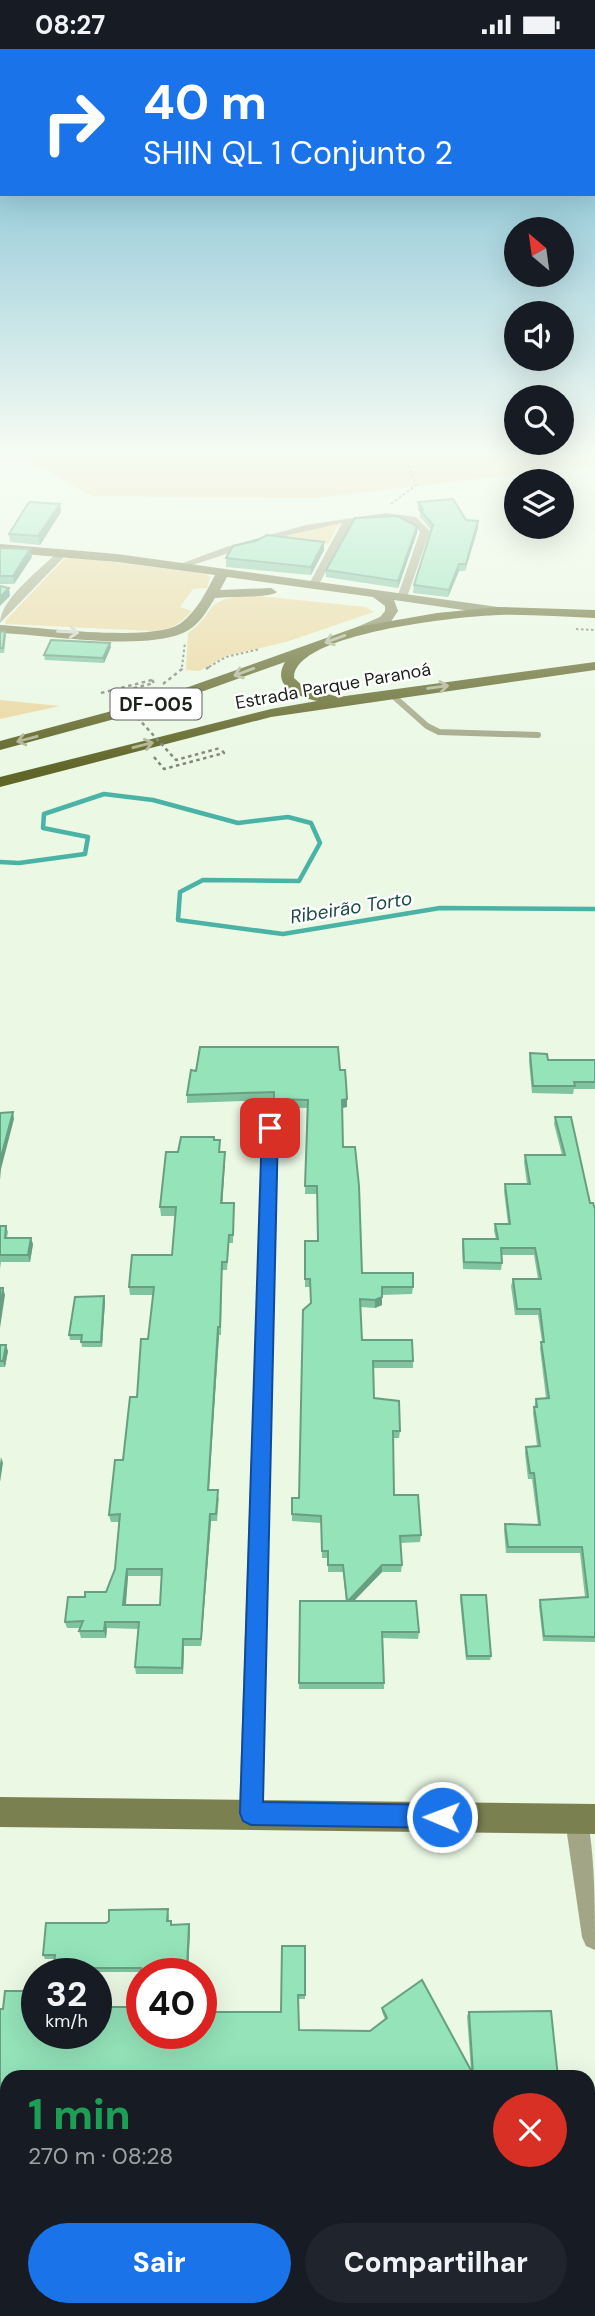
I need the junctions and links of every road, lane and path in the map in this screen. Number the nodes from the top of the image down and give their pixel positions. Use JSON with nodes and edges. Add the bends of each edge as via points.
{"nodes":[{"id":1,"x":56,"y":559,"type":"edge"},
{"id":2,"x":120,"y":559,"type":"edge"},
{"id":3,"x":201,"y":559,"type":"edge"},
{"id":4,"x":327,"y":559,"type":"edge"},
{"id":5,"x":413,"y":559,"type":"edge"},
{"id":6,"x":180,"y":566,"type":"junction"},
{"id":7,"x":223,"y":573,"type":"junction"},
{"id":8,"x":313,"y":586,"type":"junction"},
{"id":9,"x":210,"y":595,"type":"junction"},
{"id":10,"x":396,"y":601,"type":"junction"},
{"id":11,"x":498,"y":611,"type":"junction"},
{"id":12,"x":595,"y":615,"type":"edge"},
{"id":13,"x":0,"y":620,"type":"edge"},
{"id":14,"x":187,"y":625,"type":"junction"},
{"id":15,"x":0,"y":629,"type":"edge"},
{"id":16,"x":362,"y":630,"type":"junction"},
{"id":17,"x":308,"y":649,"type":"junction"},
{"id":18,"x":595,"y":665,"type":"edge"},
{"id":19,"x":391,"y":694,"type":"junction"},
{"id":20,"x":113,"y":696,"type":"junction"},
{"id":21,"x":346,"y":700,"type":"junction"},
{"id":22,"x":121,"y":705,"type":"dead end"},
{"id":23,"x":538,"y":735,"type":"dead end"},
{"id":24,"x":0,"y":746,"type":"edge"},
{"id":25,"x":164,"y":769,"type":"dead end"},
{"id":26,"x":0,"y":782,"type":"edge"},
{"id":27,"x":270,"y":1128,"type":"dead end"},
{"id":28,"x":0,"y":1812,"type":"edge"},
{"id":29,"x":251,"y":1813,"type":"junction"},
{"id":30,"x":586,"y":1819,"type":"edge"},
{"id":31,"x":595,"y":1937,"type":"edge"}],
"edges":[{"from":1,"to":13,"type":"street","via":[[18,590]]},
{"from":2,"to":6,"type":"street"},
{"from":3,"to":6,"type":"street"},
{"from":4,"to":8,"type":"street"},
{"from":5,"to":10,"type":"street"},
{"from":6,"to":7,"type":"street"},
{"from":7,"to":8,"type":"street"},
{"from":7,"to":9,"type":"street"},
{"from":8,"to":10,"type":"street"},
{"from":9,"to":10,"type":"street","via":[[248,590]]},
{"from":9,"to":14,"type":"street"},
{"from":10,"to":11,"type":"street"},
{"from":10,"to":16,"type":"street","via":[[385,620]]},
{"from":11,"to":12,"type":"main road","name":"Estrada Parque Paranoá","number":"DF-005"},
{"from":11,"to":16,"type":"main road","name":"Estrada Parque Paranoá","number":"DF-005"},
{"from":15,"to":14,"type":"street","one_way":true,"via":[[157,635]]},
{"from":14,"to":20,"type":"path","via":[[182,669],[158,688]]},
{"from":16,"to":17,"type":"main road","name":"Estrada Parque Paranoá","number":"DF-005","one_way":true},
{"from":17,"to":21,"type":"main road","via":[[288,666],[287,681],[318,698]]},
{"from":17,"to":24,"type":"main road","name":"Estrada Parque Paranoá","number":"DF-005","one_way":true,"via":[[154,704]]},
{"from":19,"to":18,"type":"main road","name":"Estrada Parque Paranoá","number":"DF-005","one_way":true},
{"from":19,"to":21,"type":"main road","name":"Estrada Parque Paranoá","number":"DF-005"},
{"from":19,"to":23,"type":"lane","via":[[439,732]]},
{"from":20,"to":22,"type":"path"},
{"from":20,"to":25,"type":"path","bridge":true,"via":[[101,693],[152,680],[154,683],[115,693],[176,760],[220,748],[224,753]]},
{"from":26,"to":21,"type":"main road","name":"Estrada Parque Paranoá","number":"DF-005","one_way":true,"via":[[271,713]]},
{"from":27,"to":29,"type":"street"},
{"from":28,"to":29,"type":"street"},
{"from":29,"to":30,"type":"street"},
{"from":30,"to":31,"type":"street"}]}
